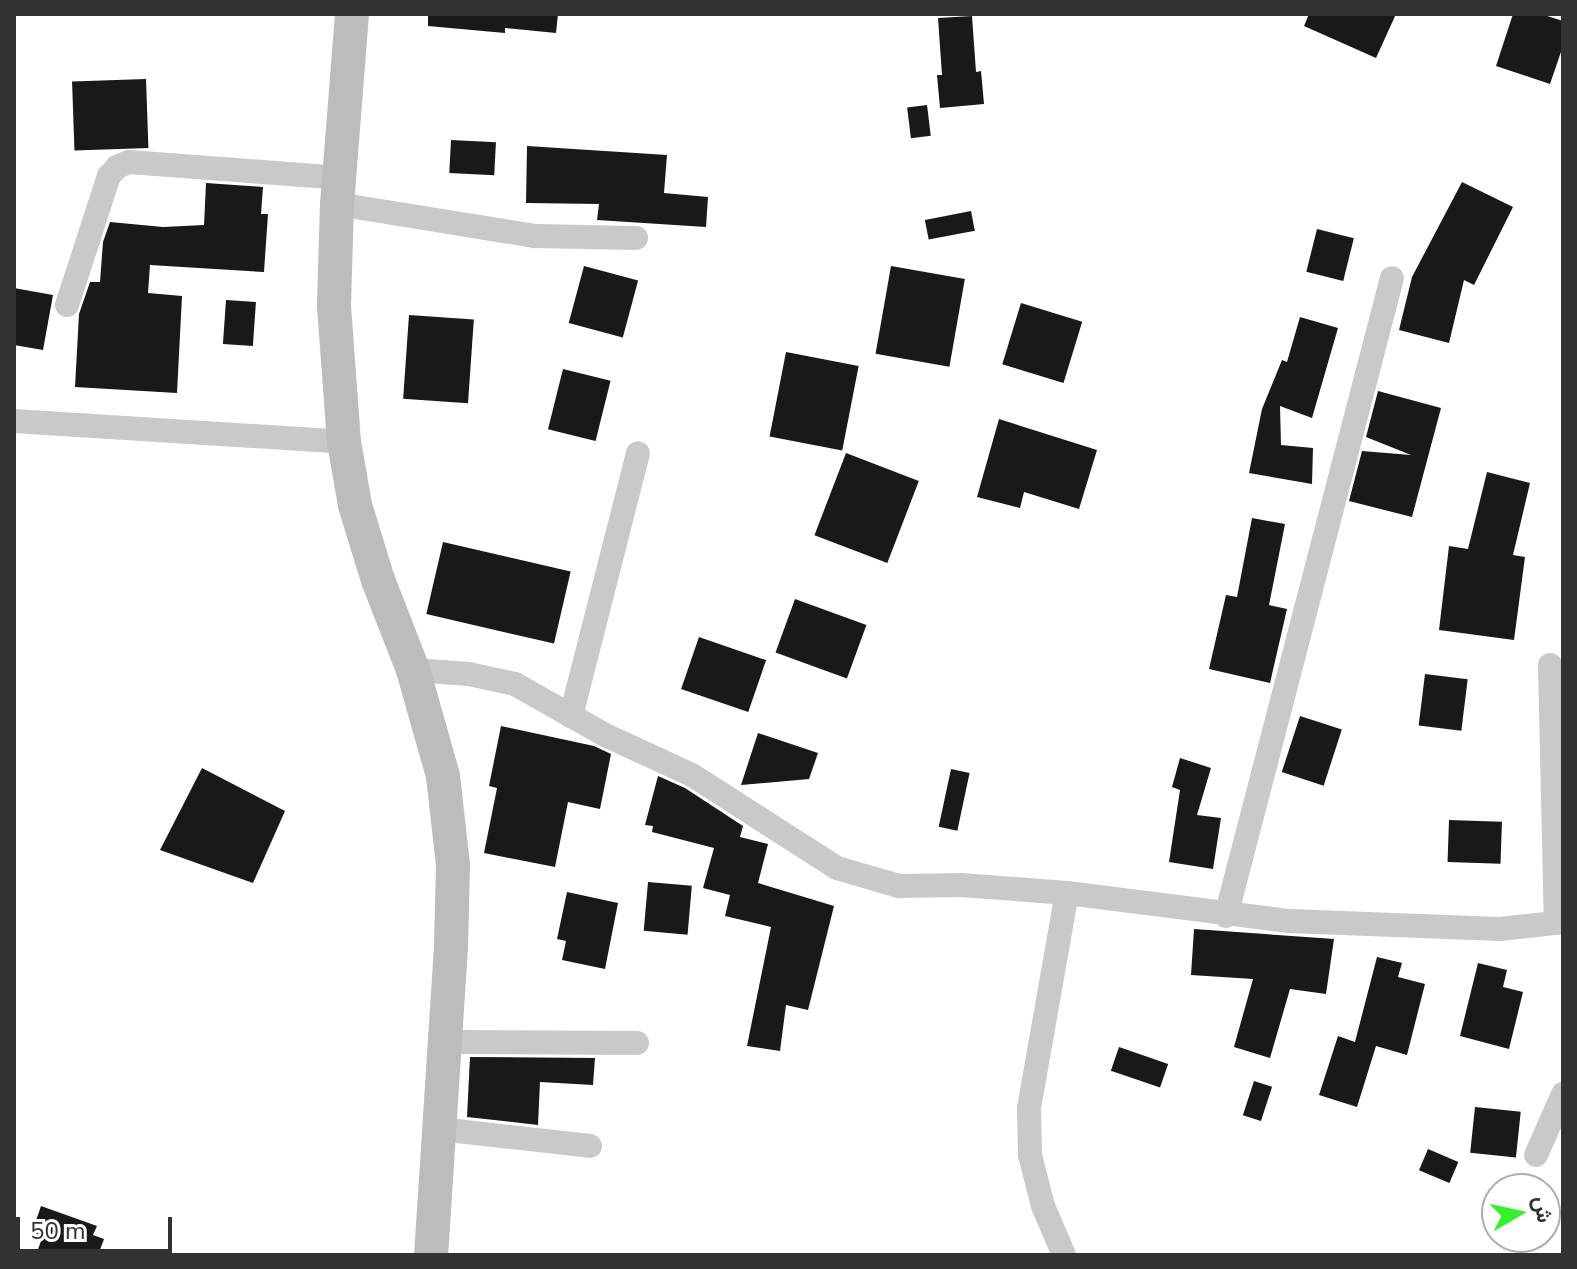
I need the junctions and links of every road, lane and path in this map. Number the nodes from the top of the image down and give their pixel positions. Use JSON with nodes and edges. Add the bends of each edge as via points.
{"nodes":[{"id":1,"x":352,"y":14,"type":"edge"},
{"id":2,"x":338,"y":191,"type":"junction"},
{"id":3,"x":636,"y":238,"type":"dead end"},
{"id":4,"x":1392,"y":278,"type":"dead end"},
{"id":5,"x":67,"y":305,"type":"dead end"},
{"id":6,"x":14,"y":421,"type":"edge"},
{"id":7,"x":344,"y":442,"type":"junction"},
{"id":8,"x":638,"y":453,"type":"dead end"},
{"id":9,"x":1550,"y":665,"type":"dead end"},
{"id":10,"x":413,"y":670,"type":"junction"},
{"id":11,"x":571,"y":716,"type":"junction"},
{"id":12,"x":1067,"y":893,"type":"junction"},
{"id":13,"x":1226,"y":916,"type":"junction"},
{"id":14,"x":1560,"y":923,"type":"edge"},
{"id":15,"x":444,"y":1042,"type":"junction"},
{"id":16,"x":637,"y":1043,"type":"dead end"},
{"id":17,"x":1563,"y":1094,"type":"edge"},
{"id":18,"x":439,"y":1129,"type":"junction"},
{"id":19,"x":590,"y":1146,"type":"dead end"},
{"id":20,"x":1536,"y":1155,"type":"dead end"},
{"id":21,"x":431,"y":1255,"type":"edge"},
{"id":22,"x":1064,"y":1255,"type":"edge"}],
"edges":[{"from":1,"to":2,"type":"street"},
{"from":2,"to":3,"type":"street","via":[[535,236]]},
{"from":2,"to":5,"type":"street","via":[[129,162],[117,167],[109,176]]},
{"from":2,"to":7,"type":"street","via":[[334,306]]},
{"from":4,"to":13,"type":"street"},
{"from":6,"to":7,"type":"street"},
{"from":7,"to":10,"type":"street","via":[[355,505]]},
{"from":8,"to":11,"type":"street"},
{"from":9,"to":14,"type":"street"},
{"from":10,"to":11,"type":"street","via":[[515,684]]},
{"from":10,"to":15,"type":"street","via":[[443,776],[453,865]]},
{"from":11,"to":12,"type":"street","via":[[692,775],[837,868],[899,886]]},
{"from":12,"to":13,"type":"street"},
{"from":12,"to":22,"type":"street","via":[[1029,1108],[1030,1155],[1043,1206]]},
{"from":13,"to":14,"type":"street","via":[[1500,929]]},
{"from":15,"to":16,"type":"street"},
{"from":15,"to":18,"type":"street"},
{"from":17,"to":20,"type":"street"},
{"from":18,"to":19,"type":"street"},
{"from":18,"to":21,"type":"street"}]}
